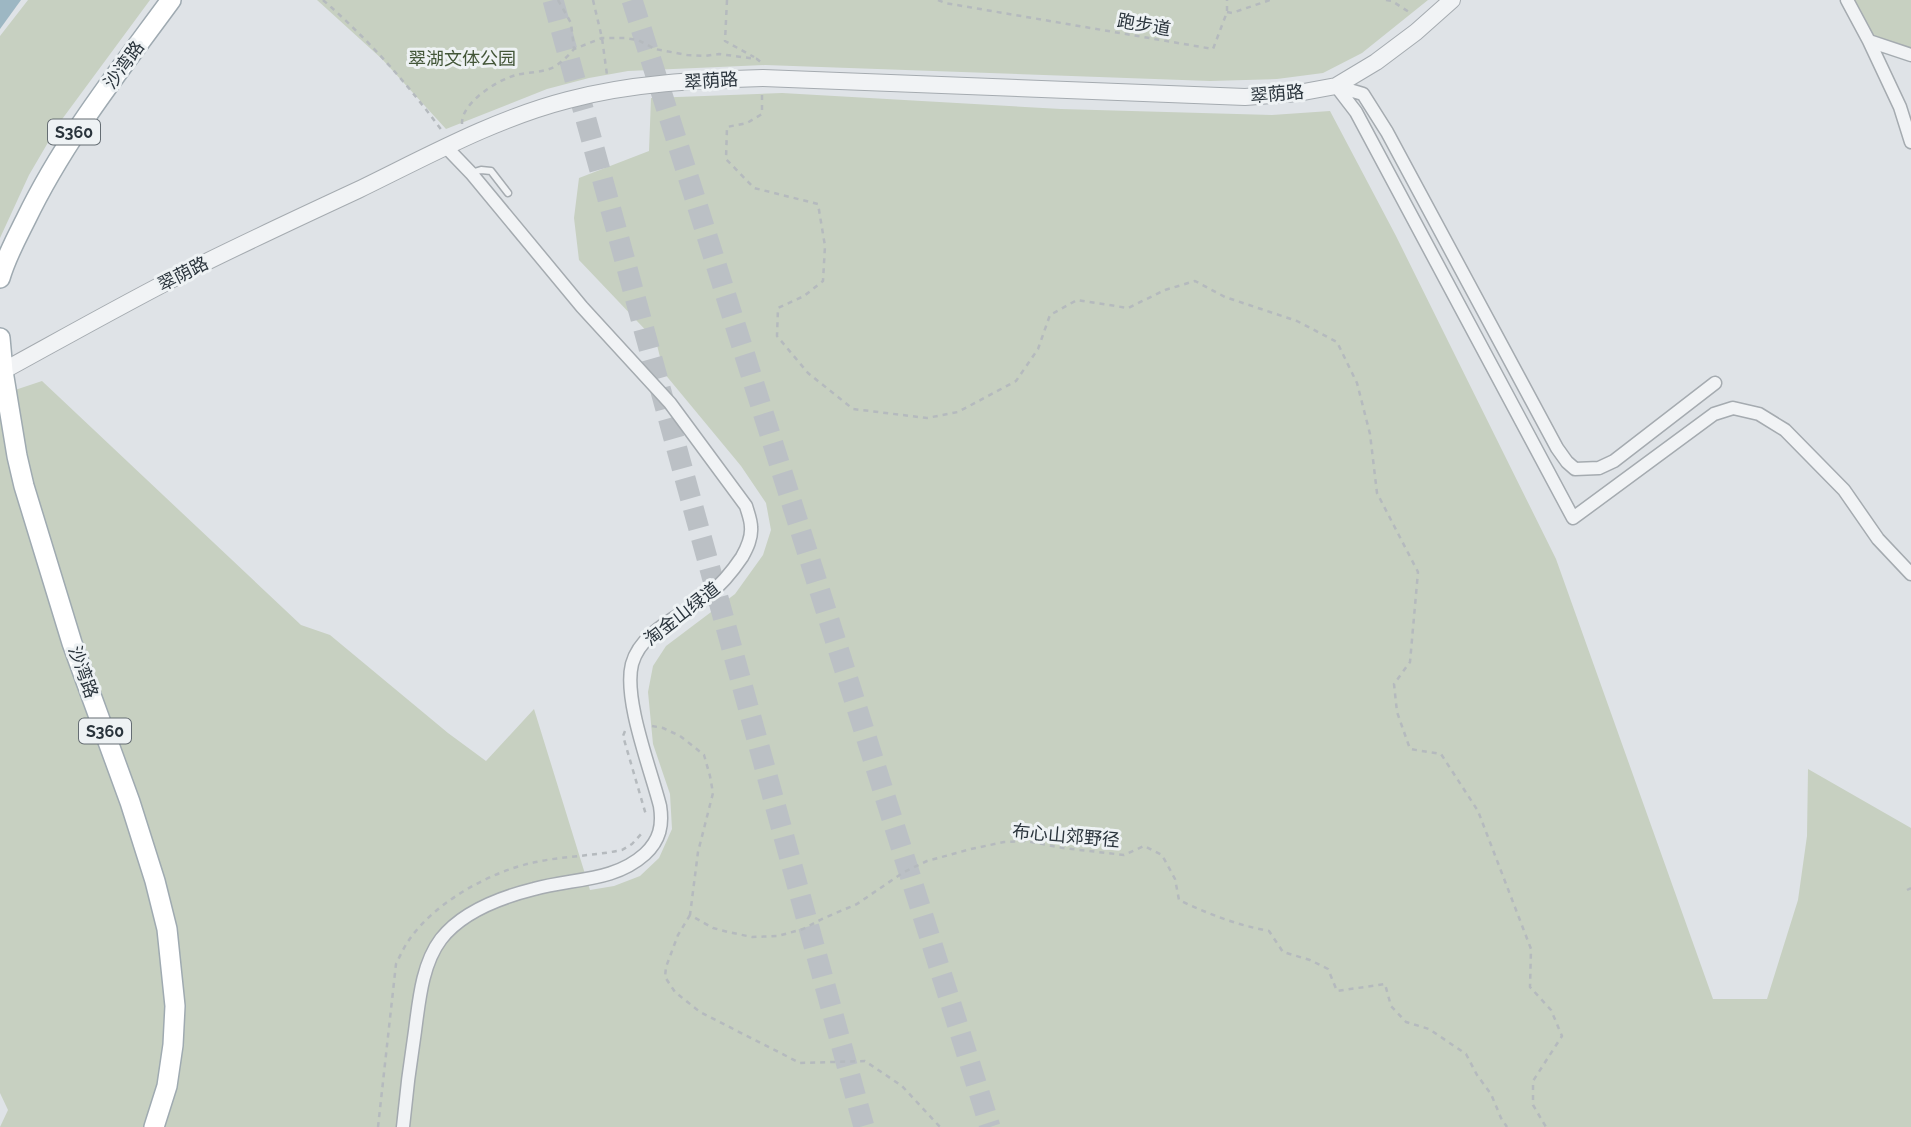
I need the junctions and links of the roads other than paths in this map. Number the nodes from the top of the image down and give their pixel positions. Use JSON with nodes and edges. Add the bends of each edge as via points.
{"nodes":[{"id":1,"x":171,"y":0,"type":"edge"},
{"id":2,"x":1452,"y":0,"type":"edge"},
{"id":3,"x":1847,"y":0,"type":"edge"},
{"id":4,"x":1869,"y":41,"type":"junction"},
{"id":5,"x":1911,"y":55,"type":"edge"},
{"id":6,"x":1336,"y":86,"type":"junction"},
{"id":7,"x":446,"y":141,"type":"junction"},
{"id":8,"x":1911,"y":142,"type":"edge"},
{"id":9,"x":471,"y":173,"type":"junction"},
{"id":10,"x":508,"y":192,"type":"dead end"},
{"id":11,"x":0,"y":278,"type":"edge"},
{"id":12,"x":0,"y":338,"type":"edge"},
{"id":13,"x":3,"y":371,"type":"junction"},
{"id":14,"x":1715,"y":383,"type":"dead end"},
{"id":15,"x":1911,"y":574,"type":"edge"},
{"id":16,"x":154,"y":1127,"type":"edge"},
{"id":17,"x":403,"y":1127,"type":"edge"}],
"edges":[{"from":1,"to":11,"type":"main road","name":"沙湾路","number":"S360","via":[[71,137],[4,262]]},
{"from":2,"to":6,"type":"street","name":"翠荫路","via":[[1376,62]]},
{"from":3,"to":4,"type":"street"},
{"from":4,"to":5,"type":"street"},
{"from":4,"to":8,"type":"street"},
{"from":6,"to":7,"type":"street","name":"翠荫路","via":[[1245,97],[721,79],[617,89],[568,100]]},
{"from":6,"to":14,"type":"street","via":[[1363,94],[1387,132],[1557,448],[1575,469],[1599,468],[1614,461]]},
{"from":6,"to":15,"type":"street","via":[[1356,113],[1573,517],[1714,414],[1733,408],[1759,414],[1785,430],[1844,489],[1878,539]]},
{"from":7,"to":9,"type":"street","name":"淘金山绿道"},
{"from":7,"to":13,"type":"street","name":"翠荫路"},
{"from":9,"to":10,"type":"lane","via":[[491,171]]},
{"from":9,"to":17,"type":"street","name":"淘金山绿道","via":[[582,307],[670,403],[746,506],[752,526],[746,550],[723,582],[653,633],[639,648],[632,666],[634,710],[662,820],[657,841],[624,869],[508,897],[452,927],[440,941],[421,991]]},
{"from":12,"to":13,"type":"main road","name":"沙湾路","number":"S360"},
{"from":13,"to":16,"type":"main road","name":"沙湾路","number":"S360","via":[[24,486],[72,643],[131,802],[167,929],[175,1006],[173,1045]]}]}
